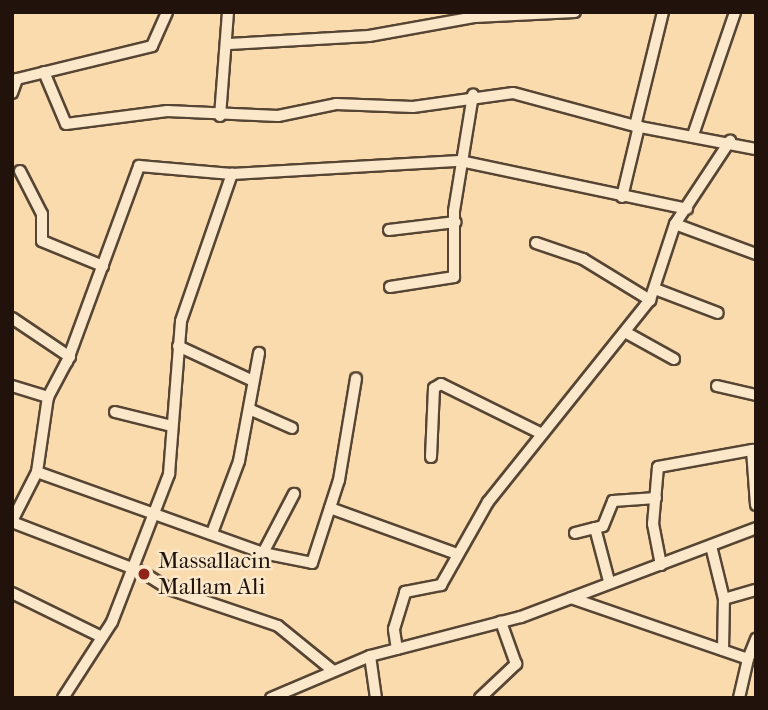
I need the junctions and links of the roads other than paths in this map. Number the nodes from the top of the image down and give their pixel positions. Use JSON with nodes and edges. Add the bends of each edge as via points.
{"nodes":[{"id":1,"x":167,"y":12,"type":"edge"},
{"id":2,"x":228,"y":12,"type":"edge"},
{"id":3,"x":575,"y":12,"type":"edge"},
{"id":4,"x":663,"y":12,"type":"edge"},
{"id":5,"x":735,"y":12,"type":"edge"},
{"id":6,"x":229,"y":44,"type":"junction"},
{"id":7,"x":44,"y":72,"type":"junction"},
{"id":8,"x":12,"y":93,"type":"edge"},
{"id":9,"x":473,"y":95,"type":"junction"},
{"id":10,"x":220,"y":116,"type":"junction"},
{"id":11,"x":637,"y":126,"type":"junction"},
{"id":12,"x":693,"y":135,"type":"junction"},
{"id":13,"x":730,"y":141,"type":"junction"},
{"id":14,"x":756,"y":149,"type":"edge"},
{"id":15,"x":460,"y":161,"type":"junction"},
{"id":16,"x":232,"y":174,"type":"junction"},
{"id":17,"x":12,"y":184,"type":"edge"},
{"id":18,"x":622,"y":197,"type":"junction"},
{"id":19,"x":687,"y":209,"type":"junction"},
{"id":20,"x":456,"y":222,"type":"junction"},
{"id":21,"x":675,"y":224,"type":"junction"},
{"id":22,"x":389,"y":230,"type":"dead end"},
{"id":23,"x":536,"y":243,"type":"dead end"},
{"id":24,"x":756,"y":254,"type":"edge"},
{"id":25,"x":103,"y":266,"type":"junction"},
{"id":26,"x":390,"y":287,"type":"dead end"},
{"id":27,"x":652,"y":294,"type":"junction"},
{"id":28,"x":718,"y":313,"type":"dead end"},
{"id":29,"x":12,"y":318,"type":"edge"},
{"id":30,"x":625,"y":332,"type":"junction"},
{"id":31,"x":178,"y":346,"type":"junction"},
{"id":32,"x":259,"y":353,"type":"dead end"},
{"id":33,"x":70,"y":357,"type":"junction"},
{"id":34,"x":674,"y":359,"type":"dead end"},
{"id":35,"x":356,"y":378,"type":"dead end"},
{"id":36,"x":253,"y":381,"type":"junction"},
{"id":37,"x":12,"y":386,"type":"edge"},
{"id":38,"x":717,"y":386,"type":"dead end"},
{"id":39,"x":756,"y":395,"type":"edge"},
{"id":40,"x":48,"y":397,"type":"junction"},
{"id":41,"x":249,"y":409,"type":"junction"},
{"id":42,"x":114,"y":412,"type":"dead end"},
{"id":43,"x":172,"y":426,"type":"junction"},
{"id":44,"x":292,"y":428,"type":"dead end"},
{"id":45,"x":540,"y":433,"type":"junction"},
{"id":46,"x":431,"y":457,"type":"dead end"},
{"id":47,"x":37,"y":472,"type":"junction"},
{"id":48,"x":294,"y":494,"type":"dead end"},
{"id":49,"x":656,"y":498,"type":"junction"},
{"id":50,"x":18,"y":499,"type":"edge"},
{"id":51,"x":756,"y":505,"type":"edge"},
{"id":52,"x":330,"y":508,"type":"junction"},
{"id":53,"x":154,"y":512,"type":"junction"},
{"id":54,"x":12,"y":522,"type":"edge"},
{"id":55,"x":595,"y":528,"type":"junction"},
{"id":56,"x":756,"y":528,"type":"edge"},
{"id":57,"x":212,"y":533,"type":"junction"},
{"id":58,"x":575,"y":533,"type":"dead end"},
{"id":59,"x":710,"y":545,"type":"junction"},
{"id":60,"x":263,"y":553,"type":"junction"},
{"id":61,"x":457,"y":554,"type":"junction"},
{"id":62,"x":661,"y":565,"type":"junction"},
{"id":63,"x":130,"y":570,"type":"junction"},
{"id":64,"x":609,"y":581,"type":"junction"},
{"id":65,"x":756,"y":590,"type":"edge"},
{"id":66,"x":12,"y":593,"type":"edge"},
{"id":67,"x":571,"y":598,"type":"junction"},
{"id":68,"x":724,"y":599,"type":"junction"},
{"id":69,"x":501,"y":622,"type":"junction"},
{"id":70,"x":102,"y":637,"type":"junction"},
{"id":71,"x":756,"y":639,"type":"edge"},
{"id":72,"x":397,"y":649,"type":"junction"},
{"id":73,"x":723,"y":650,"type":"junction"},
{"id":74,"x":370,"y":656,"type":"junction"},
{"id":75,"x":748,"y":659,"type":"junction"},
{"id":76,"x":332,"y":670,"type":"junction"},
{"id":77,"x":63,"y":698,"type":"edge"},
{"id":78,"x":271,"y":698,"type":"edge"},
{"id":79,"x":376,"y":698,"type":"edge"},
{"id":80,"x":480,"y":698,"type":"edge"},
{"id":81,"x":738,"y":698,"type":"edge"}],
"edges":[{"from":1,"to":7,"type":"street","via":[[152,46]]},
{"from":2,"to":6,"type":"street"},
{"from":3,"to":6,"type":"street","via":[[475,17],[369,36]]},
{"from":4,"to":11,"type":"street"},
{"from":5,"to":12,"type":"street"},
{"from":6,"to":10,"type":"street"},
{"from":7,"to":8,"type":"street","via":[[18,79]]},
{"from":7,"to":10,"type":"street","via":[[66,124],[167,111]]},
{"from":9,"to":10,"type":"street","via":[[413,107],[336,104],[278,116]]},
{"from":9,"to":11,"type":"street","via":[[513,93]]},
{"from":9,"to":15,"type":"street"},
{"from":11,"to":12,"type":"street"},
{"from":11,"to":18,"type":"street"},
{"from":12,"to":13,"type":"street"},
{"from":13,"to":14,"type":"street"},
{"from":13,"to":19,"type":"street"},
{"from":15,"to":16,"type":"street"},
{"from":15,"to":18,"type":"street"},
{"from":15,"to":20,"type":"street"},
{"from":16,"to":25,"type":"street","via":[[139,166]]},
{"from":16,"to":31,"type":"street","via":[[211,244],[190,285]]},
{"from":17,"to":25,"type":"street","via":[[20,171],[42,214],[43,242]]},
{"from":18,"to":19,"type":"street"},
{"from":19,"to":21,"type":"street"},
{"from":20,"to":22,"type":"street"},
{"from":20,"to":26,"type":"street","via":[[454,277]]},
{"from":21,"to":24,"type":"street"},
{"from":21,"to":27,"type":"street"},
{"from":23,"to":27,"type":"street","via":[[583,258]]},
{"from":25,"to":33,"type":"street"},
{"from":27,"to":28,"type":"street"},
{"from":27,"to":30,"type":"street"},
{"from":29,"to":33,"type":"street"},
{"from":30,"to":34,"type":"street"},
{"from":30,"to":45,"type":"street"},
{"from":31,"to":36,"type":"street"},
{"from":31,"to":43,"type":"street"},
{"from":32,"to":36,"type":"street"},
{"from":33,"to":40,"type":"street"},
{"from":35,"to":52,"type":"street"},
{"from":36,"to":41,"type":"street"},
{"from":37,"to":40,"type":"street"},
{"from":38,"to":39,"type":"street"},
{"from":40,"to":47,"type":"street"},
{"from":41,"to":44,"type":"street"},
{"from":41,"to":57,"type":"street","via":[[239,461]]},
{"from":42,"to":43,"type":"street"},
{"from":43,"to":53,"type":"street","via":[[169,474]]},
{"from":45,"to":46,"type":"street","via":[[441,384],[434,388]]},
{"from":45,"to":61,"type":"street"},
{"from":47,"to":50,"type":"street"},
{"from":47,"to":53,"type":"street"},
{"from":48,"to":60,"type":"street"},
{"from":49,"to":51,"type":"street","via":[[658,467],[752,450]]},
{"from":49,"to":55,"type":"street","via":[[613,501],[603,526]]},
{"from":49,"to":62,"type":"street"},
{"from":50,"to":54,"type":"street"},
{"from":52,"to":60,"type":"street","via":[[312,563]]},
{"from":52,"to":61,"type":"street"},
{"from":53,"to":57,"type":"street"},
{"from":53,"to":63,"type":"street"},
{"from":54,"to":63,"type":"street"},
{"from":55,"to":58,"type":"street"},
{"from":55,"to":64,"type":"street"},
{"from":56,"to":59,"type":"street"},
{"from":57,"to":60,"type":"street"},
{"from":59,"to":62,"type":"street"},
{"from":59,"to":68,"type":"street"},
{"from":61,"to":72,"type":"street","via":[[441,585],[405,592],[394,629]]},
{"from":62,"to":64,"type":"street"},
{"from":63,"to":70,"type":"street"},
{"from":63,"to":76,"type":"street","via":[[278,626]]},
{"from":64,"to":67,"type":"street"},
{"from":65,"to":68,"type":"street"},
{"from":66,"to":70,"type":"street"},
{"from":67,"to":69,"type":"street"},
{"from":67,"to":73,"type":"street"},
{"from":68,"to":73,"type":"street"},
{"from":69,"to":72,"type":"street"},
{"from":69,"to":80,"type":"street","via":[[516,664]]},
{"from":70,"to":77,"type":"street"},
{"from":71,"to":75,"type":"street"},
{"from":72,"to":74,"type":"street"},
{"from":73,"to":75,"type":"street"},
{"from":74,"to":76,"type":"street"},
{"from":74,"to":79,"type":"street"},
{"from":75,"to":81,"type":"street"},
{"from":76,"to":78,"type":"street"}]}
